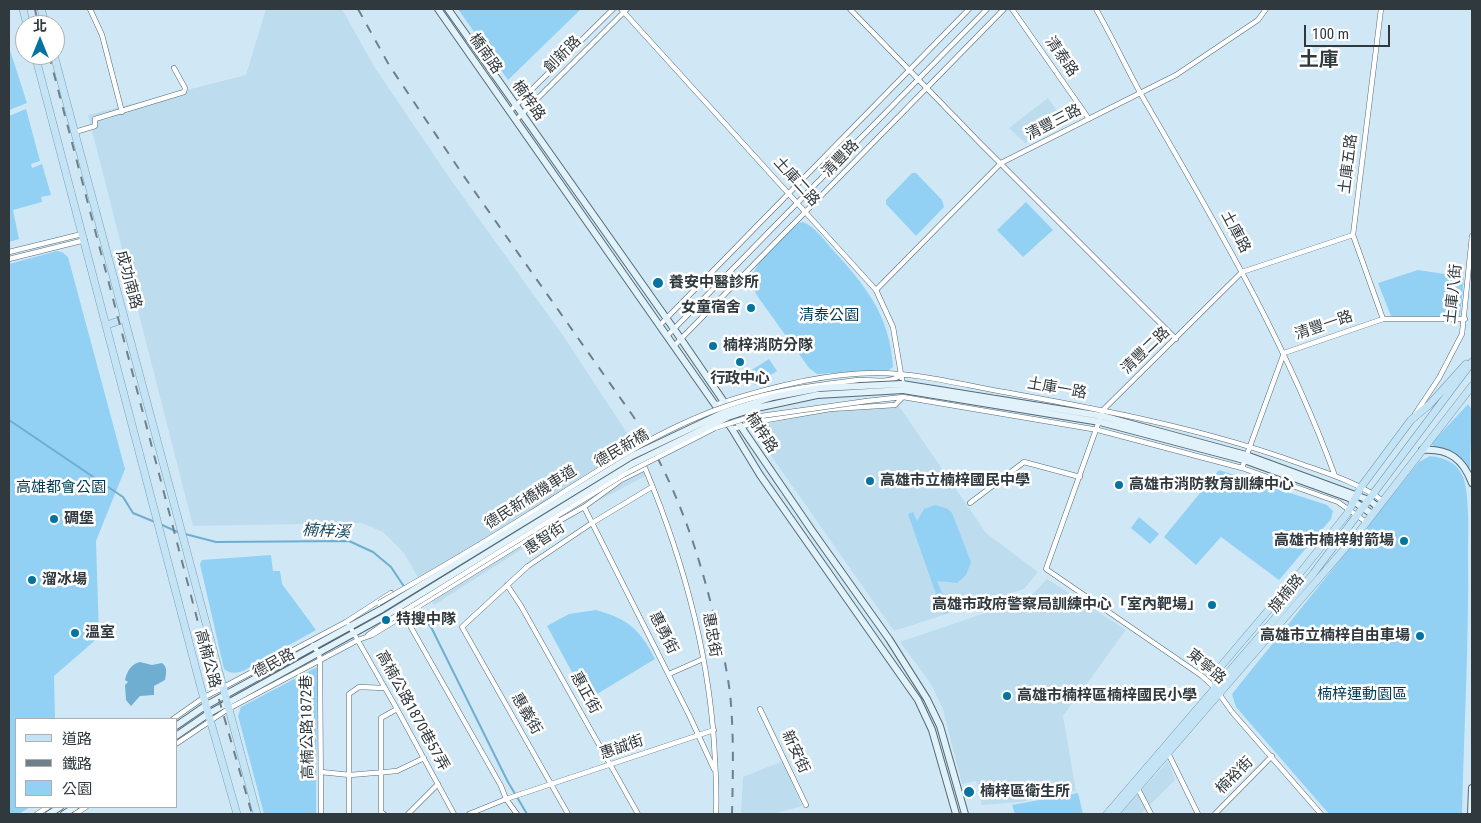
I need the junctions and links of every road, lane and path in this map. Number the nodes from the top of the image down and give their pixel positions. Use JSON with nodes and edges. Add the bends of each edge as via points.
{"nodes":[{"id":1,"x":90,"y":9,"type":"edge"},
{"id":2,"x":438,"y":9,"type":"edge"},
{"id":3,"x":448,"y":9,"type":"edge"},
{"id":4,"x":613,"y":9,"type":"edge"},
{"id":5,"x":850,"y":9,"type":"edge"},
{"id":6,"x":969,"y":9,"type":"edge"},
{"id":7,"x":987,"y":9,"type":"edge"},
{"id":8,"x":1004,"y":9,"type":"edge"},
{"id":9,"x":1012,"y":9,"type":"edge"},
{"id":10,"x":1096,"y":9,"type":"edge"},
{"id":11,"x":1266,"y":9,"type":"edge"},
{"id":12,"x":1381,"y":9,"type":"edge"},
{"id":13,"x":624,"y":10,"type":"edge"},
{"id":14,"x":38,"y":65,"type":"edge"},
{"id":15,"x":57,"y":65,"type":"edge"},
{"id":16,"x":174,"y":68,"type":"dead end"},
{"id":17,"x":910,"y":70,"type":"junction"},
{"id":18,"x":918,"y":79,"type":"junction"},
{"id":19,"x":501,"y":84,"type":"joint"},
{"id":20,"x":494,"y":88,"type":"joint"},
{"id":21,"x":927,"y":88,"type":"junction"},
{"id":22,"x":1141,"y":94,"type":"junction"},
{"id":23,"x":516,"y":105,"type":"junction"},
{"id":24,"x":510,"y":111,"type":"junction"},
{"id":25,"x":122,"y":112,"type":"junction"},
{"id":26,"x":522,"y":114,"type":"junction"},
{"id":27,"x":1089,"y":119,"type":"junction"},
{"id":28,"x":516,"y":120,"type":"junction"},
{"id":29,"x":75,"y":132,"type":"junction"},
{"id":30,"x":1001,"y":163,"type":"junction"},
{"id":31,"x":789,"y":193,"type":"junction"},
{"id":32,"x":798,"y":203,"type":"junction"},
{"id":33,"x":806,"y":212,"type":"junction"},
{"id":34,"x":1353,"y":235,"type":"junction"},
{"id":35,"x":1472,"y":236,"type":"edge"},
{"id":36,"x":84,"y":237,"type":"junction"},
{"id":37,"x":9,"y":252,"type":"edge"},
{"id":38,"x":9,"y":260,"type":"edge"},
{"id":39,"x":1242,"y":272,"type":"junction"},
{"id":40,"x":876,"y":290,"type":"junction"},
{"id":41,"x":124,"y":319,"type":"junction"},
{"id":42,"x":667,"y":319,"type":"junction"},
{"id":43,"x":1383,"y":319,"type":"junction"},
{"id":44,"x":1465,"y":319,"type":"junction"},
{"id":45,"x":107,"y":325,"type":"junction"},
{"id":46,"x":659,"y":326,"type":"junction"},
{"id":47,"x":675,"y":330,"type":"junction"},
{"id":48,"x":667,"y":336,"type":"junction"},
{"id":49,"x":681,"y":339,"type":"junction"},
{"id":50,"x":1176,"y":339,"type":"junction"},
{"id":51,"x":674,"y":346,"type":"junction"},
{"id":52,"x":1284,"y":353,"type":"junction"},
{"id":53,"x":1472,"y":360,"type":"edge"},
{"id":54,"x":902,"y":374,"type":"junction"},
{"id":55,"x":1439,"y":378,"type":"joint"},
{"id":56,"x":1472,"y":386,"type":"edge"},
{"id":57,"x":903,"y":387,"type":"junction"},
{"id":58,"x":903,"y":397,"type":"junction"},
{"id":59,"x":724,"y":402,"type":"junction"},
{"id":60,"x":715,"y":405,"type":"junction"},
{"id":61,"x":1102,"y":416,"type":"junction"},
{"id":62,"x":1411,"y":420,"type":"junction"},
{"id":63,"x":741,"y":426,"type":"junction"},
{"id":64,"x":732,"y":429,"type":"junction"},
{"id":65,"x":1098,"y":430,"type":"junction"},
{"id":66,"x":1249,"y":445,"type":"junction"},
{"id":67,"x":1422,"y":450,"type":"junction"},
{"id":68,"x":1245,"y":458,"type":"junction"},
{"id":69,"x":1242,"y":468,"type":"junction"},
{"id":70,"x":1335,"y":476,"type":"junction"},
{"id":71,"x":1080,"y":477,"type":"junction"},
{"id":72,"x":1472,"y":483,"type":"edge"},
{"id":73,"x":652,"y":487,"type":"junction"},
{"id":74,"x":1361,"y":487,"type":"junction"},
{"id":75,"x":1372,"y":497,"type":"junction"},
{"id":76,"x":1355,"y":498,"type":"junction"},
{"id":77,"x":970,"y":503,"type":"dead end"},
{"id":78,"x":1381,"y":504,"type":"junction"},
{"id":79,"x":584,"y":507,"type":"junction"},
{"id":80,"x":1364,"y":507,"type":"junction"},
{"id":81,"x":1350,"y":509,"type":"junction"},
{"id":82,"x":154,"y":510,"type":"joint"},
{"id":83,"x":176,"y":512,"type":"joint"},
{"id":84,"x":1372,"y":514,"type":"junction"},
{"id":85,"x":1358,"y":515,"type":"junction"},
{"id":86,"x":592,"y":522,"type":"junction"},
{"id":87,"x":1366,"y":522,"type":"junction"},
{"id":88,"x":508,"y":585,"type":"junction"},
{"id":89,"x":381,"y":606,"type":"junction"},
{"id":90,"x":407,"y":614,"type":"junction"},
{"id":91,"x":386,"y":618,"type":"junction"},
{"id":92,"x":462,"y":627,"type":"joint"},
{"id":93,"x":352,"y":631,"type":"junction"},
{"id":94,"x":364,"y":637,"type":"junction"},
{"id":95,"x":313,"y":644,"type":"junction"},
{"id":96,"x":319,"y":654,"type":"junction"},
{"id":97,"x":703,"y":659,"type":"junction"},
{"id":98,"x":320,"y":662,"type":"junction"},
{"id":99,"x":669,"y":674,"type":"junction"},
{"id":100,"x":222,"y":688,"type":"junction"},
{"id":101,"x":384,"y":688,"type":"junction"},
{"id":102,"x":1217,"y":691,"type":"junction"},
{"id":103,"x":203,"y":698,"type":"junction"},
{"id":104,"x":227,"y":703,"type":"junction"},
{"id":105,"x":205,"y":706,"type":"junction"},
{"id":106,"x":397,"y":708,"type":"junction"},
{"id":107,"x":760,"y":709,"type":"dead end"},
{"id":108,"x":209,"y":717,"type":"junction"},
{"id":109,"x":174,"y":718,"type":"edge"},
{"id":110,"x":178,"y":725,"type":"edge"},
{"id":111,"x":714,"y":730,"type":"junction"},
{"id":112,"x":178,"y":735,"type":"edge"},
{"id":113,"x":699,"y":735,"type":"junction"},
{"id":114,"x":178,"y":742,"type":"edge"},
{"id":115,"x":1167,"y":751,"type":"junction"},
{"id":116,"x":1272,"y":756,"type":"junction"},
{"id":117,"x":424,"y":758,"type":"junction"},
{"id":118,"x":611,"y":766,"type":"junction"},
{"id":119,"x":321,"y":772,"type":"junction"},
{"id":120,"x":715,"y":772,"type":"junction"},
{"id":121,"x":380,"y":774,"type":"junction"},
{"id":122,"x":350,"y":775,"type":"junction"},
{"id":123,"x":438,"y":784,"type":"junction"},
{"id":124,"x":552,"y":784,"type":"junction"},
{"id":125,"x":1136,"y":786,"type":"junction"},
{"id":126,"x":1472,"y":788,"type":"edge"},
{"id":127,"x":506,"y":799,"type":"junction"},
{"id":128,"x":806,"y":805,"type":"dead end"},
{"id":129,"x":477,"y":812,"type":"edge"},
{"id":130,"x":236,"y":814,"type":"edge"},
{"id":131,"x":256,"y":814,"type":"edge"},
{"id":132,"x":322,"y":814,"type":"edge"},
{"id":133,"x":349,"y":814,"type":"edge"},
{"id":134,"x":384,"y":814,"type":"edge"},
{"id":135,"x":408,"y":814,"type":"edge"},
{"id":136,"x":454,"y":814,"type":"edge"},
{"id":137,"x":469,"y":814,"type":"edge"},
{"id":138,"x":517,"y":814,"type":"edge"},
{"id":139,"x":568,"y":814,"type":"edge"},
{"id":140,"x":638,"y":814,"type":"edge"},
{"id":141,"x":716,"y":814,"type":"edge"},
{"id":142,"x":956,"y":814,"type":"edge"},
{"id":143,"x":965,"y":814,"type":"edge"},
{"id":144,"x":1107,"y":814,"type":"edge"},
{"id":145,"x":1115,"y":814,"type":"edge"},
{"id":146,"x":1152,"y":814,"type":"edge"},
{"id":147,"x":1198,"y":814,"type":"edge"},
{"id":148,"x":1215,"y":814,"type":"edge"},
{"id":149,"x":1321,"y":814,"type":"edge"},
{"id":150,"x":1472,"y":814,"type":"edge"}],
"edges":[{"from":1,"to":25,"type":"street","via":[[102,35]]},
{"from":2,"to":20,"type":"street","name":"橋南路"},
{"from":3,"to":19,"type":"street","name":"橋南路"},
{"from":4,"to":23,"type":"street","name":"創新路"},
{"from":5,"to":17,"type":"street"},
{"from":6,"to":17,"type":"street","name":"清豐路"},
{"from":7,"to":18,"type":"street","name":"清豐路"},
{"from":8,"to":21,"type":"street","name":"清豐路"},
{"from":9,"to":27,"type":"street","name":"清泰路"},
{"from":10,"to":22,"type":"street","name":"土庫路"},
{"from":11,"to":22,"type":"street","name":"清豐三路","via":[[1258,20],[1218,48]]},
{"from":12,"to":34,"type":"street","name":"土庫五路"},
{"from":13,"to":26,"type":"street","name":"創新路"},
{"from":13,"to":31,"type":"street","name":"土庫二路"},
{"from":14,"to":36,"type":"main road","name":"成功南路"},
{"from":15,"to":29,"type":"main road","name":"成功南路"},
{"from":16,"to":25,"type":"street","via":[[184,92]]},
{"from":17,"to":18,"type":"street"},
{"from":17,"to":31,"type":"street","name":"清豐路"},
{"from":18,"to":21,"type":"street"},
{"from":18,"to":32,"type":"street","name":"清豐路"},
{"from":19,"to":23,"type":"street","name":"楠梓路"},
{"from":20,"to":24,"type":"street","name":"楠梓路"},
{"from":21,"to":30,"type":"street"},
{"from":21,"to":33,"type":"street","name":"清豐路"},
{"from":22,"to":27,"type":"street","name":"清豐三路"},
{"from":22,"to":39,"type":"street","name":"土庫路"},
{"from":23,"to":24,"type":"street","name":"創新路"},
{"from":23,"to":26,"type":"street","name":"楠梓路"},
{"from":24,"to":28,"type":"street","name":"楠梓路"},
{"from":25,"to":29,"type":"street","via":[[95,118],[95,126]]},
{"from":26,"to":28,"type":"street","name":"創新路"},
{"from":26,"to":42,"type":"street","name":"楠梓路"},
{"from":27,"to":30,"type":"street","name":"清豐三路"},
{"from":28,"to":46,"type":"street","name":"楠梓路"},
{"from":29,"to":41,"type":"main road","name":"成功南路"},
{"from":30,"to":40,"type":"street","name":"清豐三路"},
{"from":30,"to":50,"type":"street"},
{"from":31,"to":32,"type":"street","name":"土庫二路"},
{"from":31,"to":42,"type":"street","name":"清豐路"},
{"from":32,"to":33,"type":"street","name":"土庫二路"},
{"from":32,"to":47,"type":"street","name":"清豐路"},
{"from":33,"to":40,"type":"street","name":"土庫二路"},
{"from":33,"to":49,"type":"street","name":"清豐路"},
{"from":34,"to":39,"type":"street","name":"清豐二路"},
{"from":34,"to":43,"type":"street","name":"土庫五路"},
{"from":35,"to":44,"type":"street","name":"土庫八街"},
{"from":36,"to":37,"type":"street"},
{"from":36,"to":38,"type":"street"},
{"from":36,"to":45,"type":"main road","name":"成功南路"},
{"from":39,"to":50,"type":"street","name":"清豐二路"},
{"from":39,"to":52,"type":"street","name":"土庫路"},
{"from":40,"to":54,"type":"street","name":"土庫二路","via":[[892,327]]},
{"from":41,"to":45,"type":"main road"},
{"from":41,"to":83,"type":"main road","name":"成功南路"},
{"from":42,"to":46,"type":"street","name":"清豐路"},
{"from":42,"to":47,"type":"street","name":"楠梓路"},
{"from":43,"to":44,"type":"street","name":"清豐一路"},
{"from":43,"to":52,"type":"street","name":"清豐一路"},
{"from":44,"to":55,"type":"street","name":"土庫八街","via":[[1462,334]]},
{"from":45,"to":82,"type":"main road","name":"成功南路"},
{"from":46,"to":48,"type":"street","name":"楠梓路"},
{"from":47,"to":48,"type":"street","name":"清豐路"},
{"from":47,"to":49,"type":"street","name":"楠梓路"},
{"from":48,"to":51,"type":"street","name":"楠梓路"},
{"from":49,"to":51,"type":"street","name":"清豐路"},
{"from":49,"to":59,"type":"street","name":"楠梓路"},
{"from":50,"to":61,"type":"street","name":"清豐二路"},
{"from":51,"to":60,"type":"street","name":"楠梓路"},
{"from":52,"to":66,"type":"street","name":"清豐一路"},
{"from":52,"to":70,"type":"street","name":"土庫路"},
{"from":53,"to":62,"type":"main road","name":"旗楠路"},
{"from":53,"to":75,"type":"main road","name":"旗楠路"},
{"from":54,"to":57,"type":"street","name":"土庫二路"},
{"from":54,"to":59,"type":"street","name":"土庫一路","via":[[830,377]]},
{"from":54,"to":61,"type":"street","name":"土庫一路"},
{"from":54,"to":89,"type":"street","name":"德民新橋機車道","bridge":true,"via":[[889,380],[858,380],[770,393],[734,404],[673,430],[596,472]]},
{"from":55,"to":62,"type":"street","name":"旗楠路"},
{"from":56,"to":67,"type":"main road","name":"旗楠路"},
{"from":57,"to":58,"type":"street","name":"土庫二路"},
{"from":57,"to":61,"type":"street","name":"土庫一路"},
{"from":57,"to":89,"type":"street","name":"德民新橋","bridge":true,"via":[[820,388],[773,397],[725,412],[632,456]]},
{"from":57,"to":91,"type":"street","name":"德民新橋","bridge":true,"via":[[817,395],[752,409],[728,418],[632,464]]},
{"from":58,"to":63,"type":"street","via":[[895,405],[830,410]]},
{"from":58,"to":65,"type":"street"},
{"from":58,"to":91,"type":"street","name":"德民新橋機車道","bridge":true,"via":[[747,418],[715,428],[623,475]]},
{"from":59,"to":60,"type":"street","name":"土庫一路"},
{"from":59,"to":63,"type":"street","name":"楠梓路"},
{"from":60,"to":64,"type":"street","name":"楠梓路"},
{"from":61,"to":65,"type":"street"},
{"from":61,"to":66,"type":"street","name":"土庫一路"},
{"from":61,"to":68,"type":"street","name":"土庫一路"},
{"from":62,"to":74,"type":"main road","name":"旗楠路"},
{"from":63,"to":64,"type":"street"},
{"from":63,"to":143,"type":"street","name":"楠梓路","via":[[927,699],[940,726]]},
{"from":64,"to":142,"type":"street","name":"楠梓路","via":[[760,475],[918,700],[932,730]]},
{"from":65,"to":69,"type":"street"},
{"from":65,"to":71,"type":"street"},
{"from":66,"to":68,"type":"street","name":"清豐一路"},
{"from":66,"to":70,"type":"street","name":"土庫一路"},
{"from":67,"to":72,"type":"street","via":[[1452,453]]},
{"from":67,"to":78,"type":"main road","name":"旗楠路"},
{"from":68,"to":69,"type":"street","name":"清豐一路"},
{"from":68,"to":76,"type":"street","name":"土庫一路"},
{"from":69,"to":81,"type":"street"},
{"from":70,"to":74,"type":"street","name":"土庫一路"},
{"from":71,"to":77,"type":"street","via":[[1024,462]]},
{"from":71,"to":102,"type":"street","name":"東寧路","via":[[1046,569],[1193,670]]},
{"from":73,"to":79,"type":"street","name":"惠忠街","via":[[644,468]]},
{"from":73,"to":86,"type":"street","name":"惠智街"},
{"from":73,"to":97,"type":"street","name":"惠忠街","via":[[693,607]]},
{"from":74,"to":75,"type":"street","name":"土庫一路"},
{"from":74,"to":76,"type":"main road","name":"旗楠路"},
{"from":75,"to":76,"type":"street","name":"土庫一路"},
{"from":75,"to":78,"type":"street","name":"土庫一路"},
{"from":75,"to":80,"type":"main road","name":"旗楠路"},
{"from":76,"to":80,"type":"street","name":"土庫一路"},
{"from":76,"to":81,"type":"main road","name":"旗楠路"},
{"from":78,"to":84,"type":"main road","name":"旗楠路"},
{"from":79,"to":86,"type":"street","name":"惠勇街"},
{"from":79,"to":90,"type":"street"},
{"from":80,"to":84,"type":"street","name":"土庫一路"},
{"from":80,"to":85,"type":"main road","name":"旗楠路"},
{"from":81,"to":85,"type":"street"},
{"from":81,"to":102,"type":"main road","name":"旗楠路","via":[[1216,672]]},
{"from":82,"to":103,"type":"main road","name":"高楠公路"},
{"from":83,"to":100,"type":"main road","name":"高楠公路"},
{"from":84,"to":87,"type":"main road","name":"旗楠路"},
{"from":85,"to":87,"type":"street"},
{"from":85,"to":102,"type":"main road","name":"旗楠路"},
{"from":86,"to":88,"type":"street","name":"惠智街","via":[[528,566]]},
{"from":86,"to":99,"type":"street","name":"惠勇街"},
{"from":87,"to":102,"type":"main road","name":"旗楠路"},
{"from":88,"to":92,"type":"street","name":"惠智街"},
{"from":88,"to":118,"type":"street","name":"惠正街"},
{"from":89,"to":93,"type":"street","name":"德民路"},
{"from":90,"to":93,"type":"street","via":[[391,593]]},
{"from":90,"to":94,"type":"street"},
{"from":90,"to":127,"type":"street"},
{"from":91,"to":93,"type":"street","name":"德民路"},
{"from":91,"to":94,"type":"street","name":"德民新橋機車道"},
{"from":92,"to":124,"type":"street","name":"惠義街"},
{"from":93,"to":94,"type":"street","name":"德民路"},
{"from":93,"to":95,"type":"street","name":"德民路"},
{"from":93,"to":96,"type":"street","name":"德民路"},
{"from":93,"to":98,"type":"street","name":"德民路"},
{"from":93,"to":101,"type":"street","name":"高楠公路1870巷57弄"},
{"from":95,"to":96,"type":"street","name":"高楠公路1872巷"},
{"from":95,"to":100,"type":"street","name":"德民路"},
{"from":95,"to":104,"type":"street","name":"德民路"},
{"from":96,"to":98,"type":"street","name":"高楠公路1872巷"},
{"from":96,"to":104,"type":"street","name":"德民路"},
{"from":97,"to":99,"type":"street"},
{"from":97,"to":111,"type":"street","name":"惠忠街"},
{"from":98,"to":104,"type":"street","name":"德民路"},
{"from":98,"to":119,"type":"street","name":"高楠公路1872巷"},
{"from":99,"to":113,"type":"street","name":"惠勇街"},
{"from":100,"to":103,"type":"street","name":"德民路"},
{"from":100,"to":104,"type":"main road","name":"高楠公路"},
{"from":101,"to":106,"type":"street","name":"高楠公路1870巷57弄"},
{"from":101,"to":122,"type":"street","via":[[359,687],[349,694]]},
{"from":102,"to":115,"type":"main road","name":"旗楠路"},
{"from":102,"to":116,"type":"street","name":"東寧路"},
{"from":103,"to":105,"type":"main road","name":"高楠公路"},
{"from":103,"to":109,"type":"street","name":"德民路"},
{"from":104,"to":105,"type":"street","name":"德民路"},
{"from":104,"to":108,"type":"street","name":"德民路"},
{"from":104,"to":131,"type":"main road","name":"高楠公路"},
{"from":105,"to":108,"type":"main road","name":"高楠公路"},
{"from":105,"to":110,"type":"street","name":"德民路"},
{"from":106,"to":117,"type":"street","name":"高楠公路1870巷57弄"},
{"from":106,"to":121,"type":"street","via":[[381,718]]},
{"from":107,"to":128,"type":"street","name":"新安街"},
{"from":108,"to":112,"type":"street","name":"德民路"},
{"from":108,"to":114,"type":"street","name":"德民路"},
{"from":108,"to":130,"type":"main road","name":"高楠公路"},
{"from":111,"to":113,"type":"street","name":"惠誠街"},
{"from":111,"to":120,"type":"street","name":"惠忠街"},
{"from":113,"to":118,"type":"street","name":"惠誠街"},
{"from":113,"to":120,"type":"street","name":"惠勇街"},
{"from":115,"to":125,"type":"main road","name":"旗楠路"},
{"from":115,"to":147,"type":"street"},
{"from":116,"to":148,"type":"street","name":"楠裕街"},
{"from":116,"to":149,"type":"street","name":"東寧路"},
{"from":117,"to":121,"type":"street","via":[[397,772]]},
{"from":117,"to":123,"type":"street","name":"高楠公路1870巷57弄"},
{"from":118,"to":124,"type":"street","name":"惠誠街"},
{"from":118,"to":140,"type":"street","name":"惠正街"},
{"from":119,"to":122,"type":"street"},
{"from":119,"to":132,"type":"street","name":"高楠公路1872巷"},
{"from":120,"to":141,"type":"street","name":"惠忠街"},
{"from":121,"to":122,"type":"street"},
{"from":121,"to":134,"type":"street","via":[[381,812]]},
{"from":122,"to":133,"type":"street"},
{"from":123,"to":135,"type":"street"},
{"from":123,"to":136,"type":"street","name":"高楠公路1870巷57弄"},
{"from":124,"to":127,"type":"street","name":"惠誠街"},
{"from":124,"to":139,"type":"street","name":"惠義街"},
{"from":125,"to":144,"type":"main road","name":"旗楠路"},
{"from":125,"to":145,"type":"main road","name":"旗楠路"},
{"from":125,"to":146,"type":"street"},
{"from":126,"to":150,"type":"street"},
{"from":127,"to":129,"type":"street","name":"惠誠街"},
{"from":127,"to":138,"type":"street"},
{"from":129,"to":137,"type":"street","name":"惠誠街"}]}
